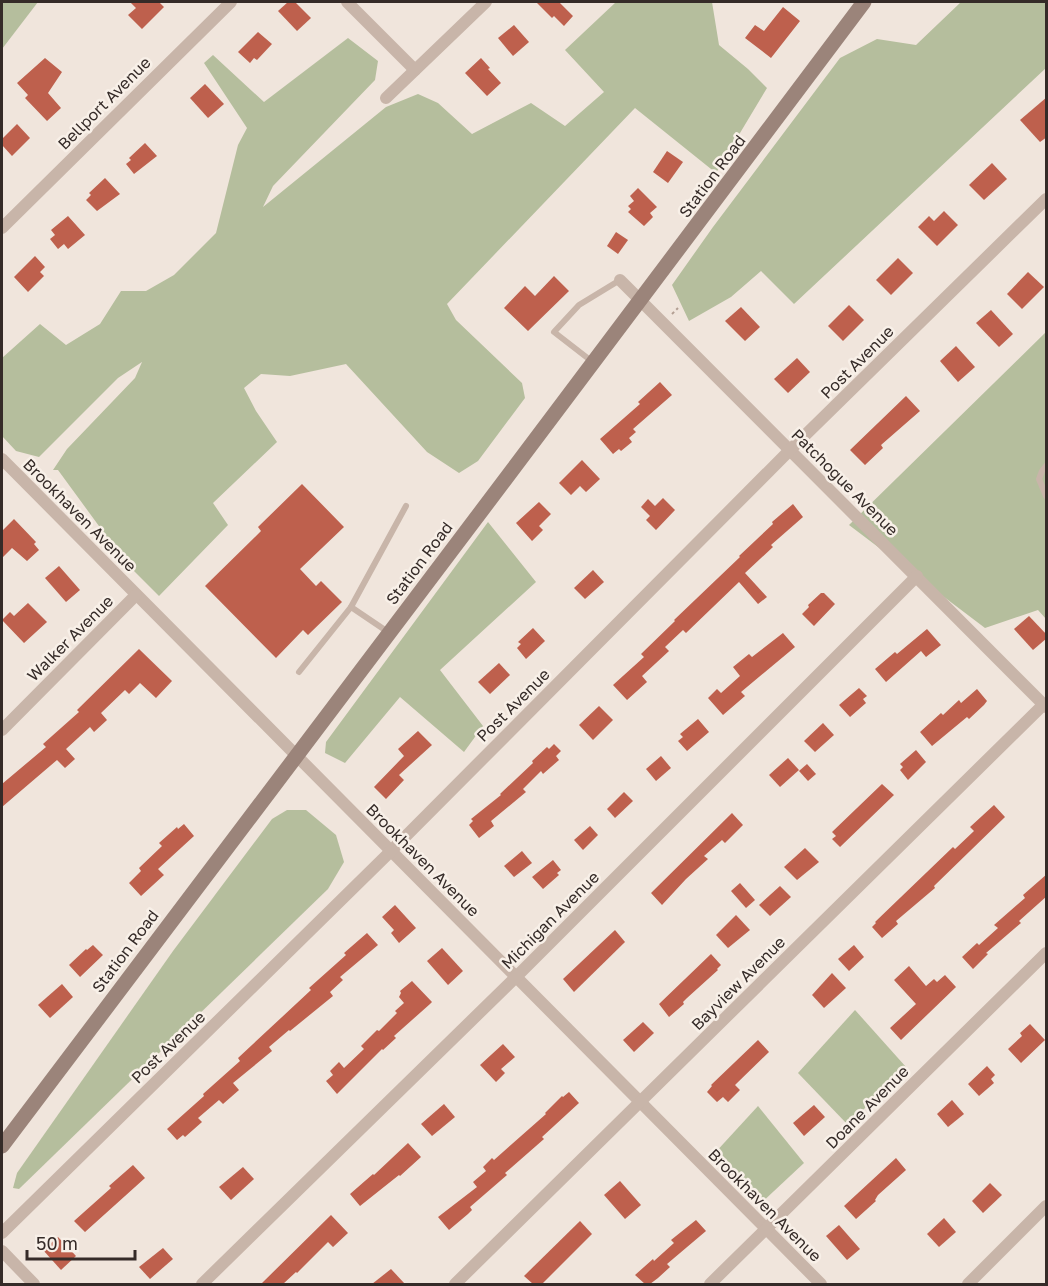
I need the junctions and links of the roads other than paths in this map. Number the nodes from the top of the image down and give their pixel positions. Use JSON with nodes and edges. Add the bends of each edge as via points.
{"nodes":[{"id":1,"x":231,"y":2,"type":"edge"},
{"id":2,"x":347,"y":2,"type":"edge"},
{"id":3,"x":486,"y":2,"type":"edge"},
{"id":4,"x":864,"y":2,"type":"edge"},
{"id":5,"x":415,"y":70,"type":"junction"},
{"id":6,"x":386,"y":98,"type":"dead end"},
{"id":7,"x":1047,"y":199,"type":"edge"},
{"id":8,"x":2,"y":228,"type":"edge"},
{"id":9,"x":620,"y":280,"type":"joint"},
{"id":10,"x":641,"y":302,"type":"junction"},
{"id":11,"x":594,"y":363,"type":"junction"},
{"id":12,"x":790,"y":450,"type":"junction"},
{"id":13,"x":4,"y":466,"type":"edge"},
{"id":14,"x":1047,"y":466,"type":"edge"},
{"id":15,"x":1047,"y":496,"type":"edge"},
{"id":16,"x":406,"y":506,"type":"dead end"},
{"id":17,"x":917,"y":576,"type":"junction"},
{"id":18,"x":136,"y":595,"type":"junction"},
{"id":19,"x":351,"y":606,"type":"junction"},
{"id":20,"x":388,"y":633,"type":"junction"},
{"id":21,"x":299,"y":672,"type":"dead end"},
{"id":22,"x":1045,"y":706,"type":"edge"},
{"id":23,"x":2,"y":730,"type":"edge"},
{"id":24,"x":295,"y":755,"type":"junction"},
{"id":25,"x":391,"y":851,"type":"junction"},
{"id":26,"x":1047,"y":953,"type":"edge"},
{"id":27,"x":516,"y":977,"type":"junction"},
{"id":28,"x":640,"y":1103,"type":"junction"},
{"id":29,"x":2,"y":1146,"type":"edge"},
{"id":30,"x":1047,"y":1206,"type":"edge"},
{"id":31,"x":766,"y":1229,"type":"junction"},
{"id":32,"x":2,"y":1233,"type":"edge"},
{"id":33,"x":2,"y":1251,"type":"edge"},
{"id":34,"x":34,"y":1284,"type":"edge"},
{"id":35,"x":202,"y":1284,"type":"edge"},
{"id":36,"x":455,"y":1284,"type":"edge"},
{"id":37,"x":710,"y":1284,"type":"edge"},
{"id":38,"x":821,"y":1284,"type":"edge"},
{"id":39,"x":968,"y":1284,"type":"edge"}],
"edges":[{"from":1,"to":8,"type":"street","name":"Bellport Avenue"},
{"from":2,"to":5,"type":"street"},
{"from":3,"to":5,"type":"street"},
{"from":4,"to":10,"type":"main road","name":"Station Road"},
{"from":5,"to":6,"type":"street"},
{"from":7,"to":12,"type":"street","name":"Post Avenue"},
{"from":9,"to":10,"type":"street","name":"Patchogue Avenue"},
{"from":9,"to":11,"type":"lane","via":[[579,305],[554,332]]},
{"from":10,"to":11,"type":"main road","name":"Station Road"},
{"from":10,"to":12,"type":"street","name":"Patchogue Avenue"},
{"from":11,"to":20,"type":"main road","name":"Station Road"},
{"from":12,"to":17,"type":"street","name":"Patchogue Avenue"},
{"from":12,"to":25,"type":"street","name":"Post Avenue"},
{"from":13,"to":18,"type":"street","name":"Brookhaven Avenue"},
{"from":14,"to":15,"type":"lane","via":[[1039,479]]},
{"from":16,"to":19,"type":"lane"},
{"from":17,"to":22,"type":"street","name":"Patchogue Avenue"},
{"from":17,"to":27,"type":"street","name":"Michigan Avenue"},
{"from":18,"to":23,"type":"street","name":"Walker Avenue"},
{"from":18,"to":24,"type":"street","name":"Brookhaven Avenue"},
{"from":19,"to":20,"type":"lane"},
{"from":19,"to":21,"type":"lane"},
{"from":20,"to":24,"type":"main road","name":"Station Road"},
{"from":22,"to":28,"type":"street","name":"Bayview Avenue"},
{"from":24,"to":25,"type":"street","name":"Brookhaven Avenue"},
{"from":24,"to":29,"type":"main road","name":"Station Road"},
{"from":25,"to":27,"type":"street","name":"Brookhaven Avenue"},
{"from":25,"to":32,"type":"street","name":"Post Avenue"},
{"from":26,"to":31,"type":"street","name":"Doane Avenue"},
{"from":27,"to":28,"type":"street","name":"Brookhaven Avenue"},
{"from":27,"to":35,"type":"street","name":"Michigan Avenue"},
{"from":28,"to":31,"type":"street","name":"Brookhaven Avenue"},
{"from":28,"to":36,"type":"street","name":"Bayview Avenue"},
{"from":30,"to":39,"type":"street"},
{"from":31,"to":37,"type":"street","name":"Doane Avenue"},
{"from":31,"to":38,"type":"street","name":"Brookhaven Avenue"},
{"from":33,"to":34,"type":"street"}]}
